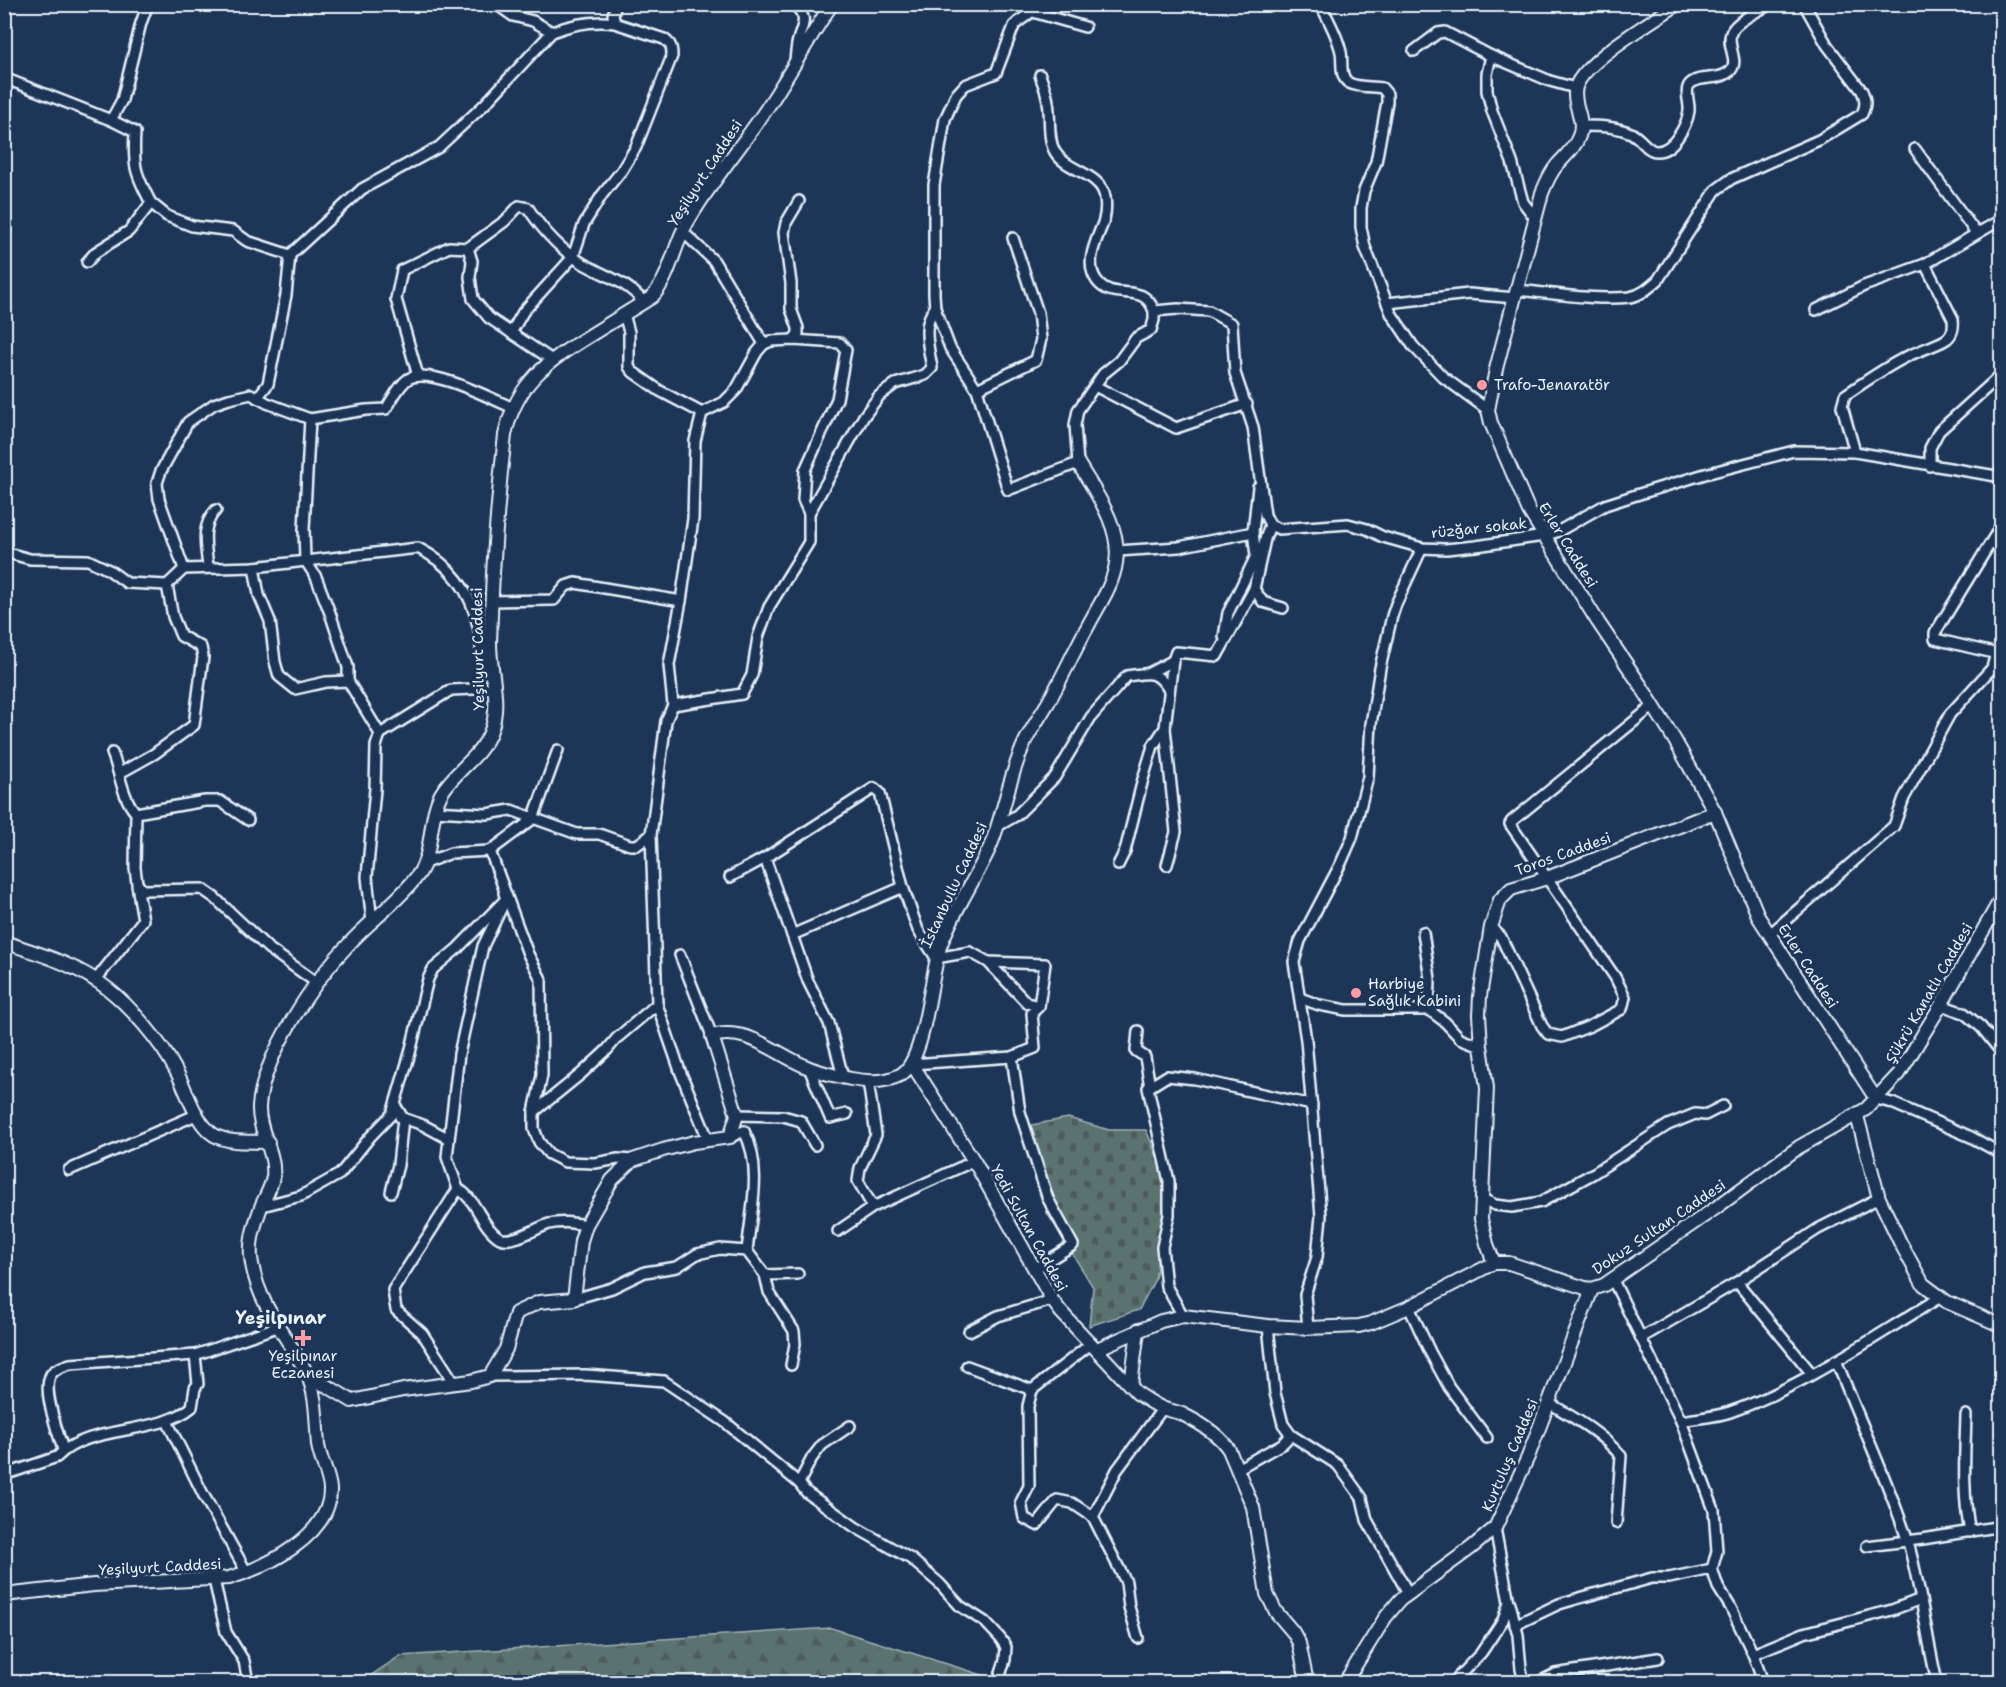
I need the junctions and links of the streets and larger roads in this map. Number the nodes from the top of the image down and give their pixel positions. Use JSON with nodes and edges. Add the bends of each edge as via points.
{"nodes":[{"id":1,"x":148,"y":4,"type":"edge"},
{"id":2,"x":496,"y":4,"type":"edge"},
{"id":3,"x":616,"y":4,"type":"edge"},
{"id":4,"x":794,"y":4,"type":"edge"},
{"id":5,"x":832,"y":4,"type":"edge"},
{"id":6,"x":1320,"y":4,"type":"edge"},
{"id":7,"x":1771,"y":4,"type":"edge"},
{"id":8,"x":1804,"y":4,"type":"edge"},
{"id":9,"x":1677,"y":5,"type":"edge"},
{"id":10,"x":1035,"y":8,"type":"edge"},
{"id":11,"x":615,"y":23,"type":"junction"},
{"id":12,"x":1085,"y":27,"type":"dead end"},
{"id":13,"x":552,"y":32,"type":"junction"},
{"id":14,"x":1414,"y":51,"type":"dead end"},
{"id":15,"x":1491,"y":56,"type":"junction"},
{"id":16,"x":795,"y":63,"type":"junction"},
{"id":17,"x":1040,"y":75,"type":"dead end"},
{"id":18,"x":4,"y":78,"type":"edge"},
{"id":19,"x":1575,"y":88,"type":"junction"},
{"id":20,"x":111,"y":120,"type":"junction"},
{"id":21,"x":1581,"y":126,"type":"junction"},
{"id":22,"x":1915,"y":149,"type":"dead end"},
{"id":23,"x":799,"y":201,"type":"dead end"},
{"id":24,"x":152,"y":203,"type":"junction"},
{"id":25,"x":1535,"y":218,"type":"junction"},
{"id":26,"x":2001,"y":219,"type":"edge"},
{"id":27,"x":683,"y":232,"type":"junction"},
{"id":28,"x":1976,"y":233,"type":"junction"},
{"id":29,"x":1013,"y":238,"type":"dead end"},
{"id":30,"x":468,"y":248,"type":"junction"},
{"id":31,"x":290,"y":255,"type":"junction"},
{"id":32,"x":573,"y":257,"type":"junction"},
{"id":33,"x":87,"y":262,"type":"dead end"},
{"id":34,"x":1925,"y":264,"type":"junction"},
{"id":35,"x":1516,"y":294,"type":"junction"},
{"id":36,"x":644,"y":302,"type":"junction"},
{"id":37,"x":1387,"y":303,"type":"junction"},
{"id":38,"x":935,"y":308,"type":"junction"},
{"id":39,"x":1154,"y":310,"type":"junction"},
{"id":40,"x":1816,"y":310,"type":"dead end"},
{"id":41,"x":624,"y":314,"type":"junction"},
{"id":42,"x":511,"y":333,"type":"junction"},
{"id":43,"x":793,"y":340,"type":"junction"},
{"id":44,"x":764,"y":344,"type":"junction"},
{"id":45,"x":552,"y":360,"type":"junction"},
{"id":46,"x":2001,"y":375,"type":"edge"},
{"id":47,"x":418,"y":376,"type":"junction"},
{"id":48,"x":1095,"y":386,"type":"junction"},
{"id":49,"x":977,"y":389,"type":"junction"},
{"id":50,"x":257,"y":398,"type":"junction"},
{"id":51,"x":1246,"y":404,"type":"junction"},
{"id":52,"x":513,"y":408,"type":"junction"},
{"id":53,"x":1488,"y":410,"type":"junction"},
{"id":54,"x":702,"y":413,"type":"junction"},
{"id":55,"x":310,"y":418,"type":"junction"},
{"id":56,"x":1856,"y":452,"type":"junction"},
{"id":57,"x":1078,"y":463,"type":"junction"},
{"id":58,"x":1930,"y":466,"type":"junction"},
{"id":59,"x":1260,"y":470,"type":"junction"},
{"id":60,"x":2001,"y":477,"type":"edge"},
{"id":61,"x":216,"y":510,"type":"dead end"},
{"id":62,"x":809,"y":513,"type":"junction"},
{"id":63,"x":2001,"y":524,"type":"edge"},
{"id":64,"x":1270,"y":525,"type":"junction"},
{"id":65,"x":1253,"y":532,"type":"junction"},
{"id":66,"x":1544,"y":536,"type":"junction"},
{"id":67,"x":1422,"y":548,"type":"junction"},
{"id":68,"x":1117,"y":551,"type":"junction"},
{"id":69,"x":4,"y":552,"type":"edge"},
{"id":70,"x":305,"y":560,"type":"junction"},
{"id":71,"x":208,"y":567,"type":"junction"},
{"id":72,"x":254,"y":567,"type":"junction"},
{"id":73,"x":184,"y":569,"type":"junction"},
{"id":74,"x":167,"y":585,"type":"junction"},
{"id":75,"x":1254,"y":589,"type":"junction"},
{"id":76,"x":492,"y":601,"type":"junction"},
{"id":77,"x":681,"y":601,"type":"junction"},
{"id":78,"x":1283,"y":608,"type":"dead end"},
{"id":79,"x":1222,"y":645,"type":"junction"},
{"id":80,"x":1999,"y":654,"type":"edge"},
{"id":81,"x":1172,"y":661,"type":"junction"},
{"id":82,"x":1149,"y":673,"type":"junction"},
{"id":83,"x":348,"y":681,"type":"junction"},
{"id":84,"x":495,"y":688,"type":"junction"},
{"id":85,"x":1169,"y":690,"type":"junction"},
{"id":86,"x":674,"y":705,"type":"junction"},
{"id":87,"x":1653,"y":706,"type":"junction"},
{"id":88,"x":1165,"y":728,"type":"junction"},
{"id":89,"x":380,"y":734,"type":"junction"},
{"id":90,"x":558,"y":750,"type":"dead end"},
{"id":91,"x":112,"y":753,"type":"dead end"},
{"id":92,"x":120,"y":773,"type":"junction"},
{"id":93,"x":434,"y":811,"type":"junction"},
{"id":94,"x":1715,"y":812,"type":"junction"},
{"id":95,"x":136,"y":813,"type":"junction"},
{"id":96,"x":533,"y":819,"type":"junction"},
{"id":97,"x":248,"y":820,"type":"dead end"},
{"id":98,"x":998,"y":826,"type":"junction"},
{"id":99,"x":651,"y":835,"type":"junction"},
{"id":100,"x":490,"y":851,"type":"junction"},
{"id":101,"x":765,"y":858,"type":"junction"},
{"id":102,"x":425,"y":863,"type":"junction"},
{"id":103,"x":1118,"y":865,"type":"dead end"},
{"id":104,"x":1167,"y":865,"type":"dead end"},
{"id":105,"x":730,"y":877,"type":"dead end"},
{"id":106,"x":1547,"y":878,"type":"junction"},
{"id":107,"x":137,"y":883,"type":"junction"},
{"id":108,"x":502,"y":885,"type":"junction"},
{"id":109,"x":903,"y":887,"type":"junction"},
{"id":110,"x":2001,"y":897,"type":"edge"},
{"id":111,"x":506,"y":899,"type":"junction"},
{"id":112,"x":372,"y":922,"type":"junction"},
{"id":113,"x":1491,"y":927,"type":"junction"},
{"id":114,"x":1422,"y":932,"type":"dead end"},
{"id":115,"x":1770,"y":934,"type":"junction"},
{"id":116,"x":792,"y":935,"type":"junction"},
{"id":117,"x":4,"y":942,"type":"edge"},
{"id":118,"x":680,"y":955,"type":"dead end"},
{"id":119,"x":936,"y":958,"type":"junction"},
{"id":120,"x":988,"y":962,"type":"junction"},
{"id":121,"x":95,"y":981,"type":"junction"},
{"id":122,"x":317,"y":983,"type":"junction"},
{"id":123,"x":1300,"y":998,"type":"junction"},
{"id":124,"x":657,"y":1004,"type":"junction"},
{"id":125,"x":1941,"y":1005,"type":"junction"},
{"id":126,"x":1039,"y":1006,"type":"junction"},
{"id":127,"x":1429,"y":1010,"type":"junction"},
{"id":128,"x":1138,"y":1031,"type":"dead end"},
{"id":129,"x":712,"y":1036,"type":"junction"},
{"id":130,"x":1481,"y":1046,"type":"junction"},
{"id":131,"x":2001,"y":1053,"type":"edge"},
{"id":132,"x":1012,"y":1057,"type":"junction"},
{"id":133,"x":912,"y":1064,"type":"junction"},
{"id":134,"x":809,"y":1068,"type":"junction"},
{"id":135,"x":843,"y":1077,"type":"junction"},
{"id":136,"x":868,"y":1081,"type":"junction"},
{"id":137,"x":1150,"y":1087,"type":"junction"},
{"id":138,"x":1876,"y":1099,"type":"junction"},
{"id":139,"x":1312,"y":1105,"type":"junction"},
{"id":140,"x":1724,"y":1106,"type":"dead end"},
{"id":141,"x":393,"y":1110,"type":"junction"},
{"id":142,"x":534,"y":1112,"type":"junction"},
{"id":143,"x":198,"y":1114,"type":"junction"},
{"id":144,"x":847,"y":1114,"type":"dead end"},
{"id":145,"x":737,"y":1115,"type":"junction"},
{"id":146,"x":1857,"y":1116,"type":"junction"},
{"id":147,"x":403,"y":1118,"type":"junction"},
{"id":148,"x":730,"y":1137,"type":"junction"},
{"id":149,"x":449,"y":1139,"type":"junction"},
{"id":150,"x":708,"y":1139,"type":"junction"},
{"id":151,"x":268,"y":1142,"type":"junction"},
{"id":152,"x":815,"y":1145,"type":"dead end"},
{"id":153,"x":2001,"y":1154,"type":"edge"},
{"id":154,"x":633,"y":1160,"type":"junction"},
{"id":155,"x":974,"y":1161,"type":"junction"},
{"id":156,"x":69,"y":1170,"type":"dead end"},
{"id":157,"x":458,"y":1189,"type":"junction"},
{"id":158,"x":391,"y":1192,"type":"dead end"},
{"id":159,"x":1481,"y":1198,"type":"junction"},
{"id":160,"x":1879,"y":1198,"type":"junction"},
{"id":161,"x":262,"y":1206,"type":"junction"},
{"id":162,"x":873,"y":1207,"type":"junction"},
{"id":163,"x":586,"y":1225,"type":"junction"},
{"id":164,"x":838,"y":1231,"type":"dead end"},
{"id":165,"x":747,"y":1251,"type":"junction"},
{"id":166,"x":1494,"y":1263,"type":"junction"},
{"id":167,"x":1035,"y":1269,"type":"junction"},
{"id":168,"x":798,"y":1274,"type":"dead end"},
{"id":169,"x":765,"y":1275,"type":"junction"},
{"id":170,"x":1613,"y":1280,"type":"junction"},
{"id":171,"x":1737,"y":1282,"type":"junction"},
{"id":172,"x":1592,"y":1289,"type":"junction"},
{"id":173,"x":1939,"y":1298,"type":"junction"},
{"id":174,"x":574,"y":1299,"type":"junction"},
{"id":175,"x":1052,"y":1300,"type":"junction"},
{"id":176,"x":1408,"y":1307,"type":"junction"},
{"id":177,"x":1183,"y":1316,"type":"junction"},
{"id":178,"x":1268,"y":1326,"type":"junction"},
{"id":179,"x":2001,"y":1326,"type":"edge"},
{"id":180,"x":277,"y":1327,"type":"junction"},
{"id":181,"x":1308,"y":1328,"type":"junction"},
{"id":182,"x":1138,"y":1330,"type":"junction"},
{"id":183,"x":969,"y":1331,"type":"dead end"},
{"id":184,"x":1641,"y":1338,"type":"junction"},
{"id":185,"x":1095,"y":1346,"type":"junction"},
{"id":186,"x":195,"y":1355,"type":"junction"},
{"id":187,"x":1836,"y":1360,"type":"junction"},
{"id":188,"x":790,"y":1365,"type":"dead end"},
{"id":189,"x":967,"y":1366,"type":"dead end"},
{"id":190,"x":1812,"y":1374,"type":"junction"},
{"id":191,"x":490,"y":1376,"type":"junction"},
{"id":192,"x":309,"y":1378,"type":"junction"},
{"id":193,"x":455,"y":1384,"type":"junction"},
{"id":194,"x":1131,"y":1386,"type":"junction"},
{"id":195,"x":1032,"y":1390,"type":"junction"},
{"id":196,"x":1549,"y":1403,"type":"junction"},
{"id":197,"x":1163,"y":1408,"type":"junction"},
{"id":198,"x":1966,"y":1415,"type":"dead end"},
{"id":199,"x":167,"y":1421,"type":"junction"},
{"id":200,"x":1681,"y":1421,"type":"junction"},
{"id":201,"x":850,"y":1426,"type":"dead end"},
{"id":202,"x":1291,"y":1435,"type":"junction"},
{"id":203,"x":1487,"y":1438,"type":"dead end"},
{"id":204,"x":63,"y":1450,"type":"junction"},
{"id":205,"x":1239,"y":1468,"type":"junction"},
{"id":206,"x":4,"y":1475,"type":"edge"},
{"id":207,"x":799,"y":1483,"type":"junction"},
{"id":208,"x":1093,"y":1517,"type":"junction"},
{"id":209,"x":1616,"y":1523,"type":"dead end"},
{"id":210,"x":2001,"y":1526,"type":"edge"},
{"id":211,"x":1495,"y":1528,"type":"junction"},
{"id":212,"x":1970,"y":1532,"type":"junction"},
{"id":213,"x":1907,"y":1540,"type":"junction"},
{"id":214,"x":1867,"y":1546,"type":"dead end"},
{"id":215,"x":1712,"y":1569,"type":"junction"},
{"id":216,"x":247,"y":1573,"type":"junction"},
{"id":217,"x":214,"y":1580,"type":"junction"},
{"id":218,"x":1408,"y":1593,"type":"junction"},
{"id":219,"x":4,"y":1595,"type":"edge"},
{"id":220,"x":1921,"y":1599,"type":"junction"},
{"id":221,"x":1509,"y":1602,"type":"junction"},
{"id":222,"x":1515,"y":1625,"type":"junction"},
{"id":223,"x":1138,"y":1638,"type":"dead end"},
{"id":224,"x":1753,"y":1654,"type":"junction"},
{"id":225,"x":1658,"y":1658,"type":"dead end"},
{"id":226,"x":248,"y":1683,"type":"edge"},
{"id":227,"x":998,"y":1683,"type":"edge"},
{"id":228,"x":1307,"y":1683,"type":"edge"},
{"id":229,"x":1345,"y":1683,"type":"edge"},
{"id":230,"x":1461,"y":1683,"type":"edge"},
{"id":231,"x":1524,"y":1683,"type":"edge"},
{"id":232,"x":1539,"y":1683,"type":"edge"},
{"id":233,"x":1763,"y":1683,"type":"edge"},
{"id":234,"x":1937,"y":1683,"type":"edge"}],
"edges":[{"from":1,"to":20,"type":"street","via":[[122,100]]},
{"from":2,"to":13,"type":"street","via":[[513,16]]},
{"from":3,"to":11,"type":"street"},
{"from":4,"to":16,"type":"street","via":[[804,21]]},
{"from":5,"to":16,"type":"street","name":"Yeşilyurt Caddesi"},
{"from":6,"to":37,"type":"street","via":[[1337,38],[1342,76],[1360,86],[1382,88],[1387,94],[1376,162],[1364,191],[1361,227]]},
{"from":7,"to":21,"type":"street","via":[[1731,33],[1734,62],[1727,74],[1690,84],[1685,122],[1663,150],[1655,152],[1620,129]]},
{"from":8,"to":35,"type":"street","via":[[1827,45],[1862,91],[1862,114],[1819,140],[1731,179],[1716,190],[1658,280],[1646,291],[1631,297]]},
{"from":9,"to":19,"type":"street","via":[[1600,57],[1583,73]]},
{"from":10,"to":12,"type":"street"},
{"from":10,"to":38,"type":"street","via":[[1014,26],[996,73],[965,86],[956,95],[945,119],[934,185]]},
{"from":11,"to":13,"type":"street","via":[[587,22]]},
{"from":11,"to":32,"type":"street","via":[[663,39],[672,48],[672,56],[636,147],[584,224]]},
{"from":13,"to":31,"type":"street","via":[[439,147],[362,189]]},
{"from":14,"to":15,"type":"street","via":[[1445,32]]},
{"from":15,"to":19,"type":"street"},
{"from":15,"to":25,"type":"street","via":[[1487,91],[1492,111],[1523,202]]},
{"from":16,"to":27,"type":"street","name":"Yeşilyurt Caddesi"},
{"from":17,"to":39,"type":"street","via":[[1048,101],[1054,151],[1098,183],[1104,193],[1104,219],[1093,246],[1092,271],[1096,281],[1117,291],[1144,295]]},
{"from":18,"to":20,"type":"street"},
{"from":19,"to":21,"type":"street"},
{"from":20,"to":24,"type":"street","via":[[135,132],[133,160]]},
{"from":21,"to":25,"type":"street","name":"Erler Caddesi","via":[[1574,146],[1547,180]]},
{"from":22,"to":28,"type":"street"},
{"from":23,"to":43,"type":"street","via":[[784,233],[791,283],[790,309],[798,328]]},
{"from":24,"to":31,"type":"street","via":[[167,216],[192,226],[234,231],[247,241]]},
{"from":24,"to":33,"type":"street","via":[[129,231]]},
{"from":25,"to":35,"type":"street","name":"Erler Caddesi"},
{"from":26,"to":28,"type":"street"},
{"from":27,"to":36,"type":"street","name":"Yeşilyurt Caddesi","via":[[665,280]]},
{"from":27,"to":44,"type":"street","via":[[714,261]]},
{"from":28,"to":34,"type":"street"},
{"from":29,"to":49,"type":"street","via":[[1038,313],[1041,339],[1036,360]]},
{"from":30,"to":32,"type":"street","via":[[524,206],[556,244]]},
{"from":30,"to":42,"type":"street","via":[[473,299],[489,318]]},
{"from":30,"to":47,"type":"street","via":[[449,247],[402,270],[396,299]]},
{"from":31,"to":50,"type":"street","via":[[268,384]]},
{"from":32,"to":36,"type":"street","via":[[621,281]]},
{"from":32,"to":42,"type":"street","via":[[523,312]]},
{"from":34,"to":40,"type":"street","via":[[1864,286]]},
{"from":34,"to":56,"type":"street","via":[[1953,319],[1952,333],[1945,340],[1886,367],[1845,395],[1842,406]]},
{"from":35,"to":37,"type":"street","via":[[1469,294]]},
{"from":35,"to":53,"type":"street","name":"Erler Caddesi"},
{"from":36,"to":41,"type":"street","name":"Yeşilyurt Caddesi"},
{"from":37,"to":53,"type":"street","via":[[1397,324],[1427,361]]},
{"from":38,"to":49,"type":"street","via":[[950,348]]},
{"from":38,"to":62,"type":"street","via":[[929,315],[927,330],[932,368],[925,375],[895,384],[879,396]]},
{"from":39,"to":48,"type":"street","via":[[1151,330],[1136,338]]},
{"from":39,"to":51,"type":"street","via":[[1209,311],[1232,324],[1235,373]]},
{"from":41,"to":45,"type":"street","name":"Yeşilyurt Caddesi"},
{"from":41,"to":54,"type":"street","via":[[629,367]]},
{"from":42,"to":45,"type":"street"},
{"from":43,"to":44,"type":"street"},
{"from":43,"to":62,"type":"street","via":[[840,343],[846,350],[837,399],[805,470],[803,500]]},
{"from":44,"to":54,"type":"street","via":[[736,390],[724,402]]},
{"from":45,"to":52,"type":"street","name":"Yeşilyurt Caddesi","via":[[525,387]]},
{"from":46,"to":58,"type":"street","via":[[1939,431],[1930,448]]},
{"from":47,"to":52,"type":"street","via":[[458,383]]},
{"from":47,"to":55,"type":"street","via":[[407,380],[386,409]]},
{"from":48,"to":51,"type":"street","via":[[1176,428]]},
{"from":48,"to":57,"type":"street","via":[[1078,410]]},
{"from":49,"to":57,"type":"street","via":[[1008,490]]},
{"from":50,"to":55,"type":"street"},
{"from":50,"to":73,"type":"street","via":[[251,394],[214,404],[188,422],[161,471],[157,483],[159,498]]},
{"from":51,"to":59,"type":"street"},
{"from":52,"to":76,"type":"street","name":"Yeşilyurt Caddesi","via":[[503,452]]},
{"from":53,"to":66,"type":"street","name":"Erler Caddesi","via":[[1521,496]]},
{"from":54,"to":77,"type":"street","via":[[695,441],[693,519]]},
{"from":55,"to":70,"type":"street"},
{"from":56,"to":58,"type":"street","name":"rüzğar sokak"},
{"from":56,"to":66,"type":"street","name":"rüzğar sokak","via":[[1794,451],[1705,474],[1605,505]]},
{"from":57,"to":68,"type":"street","name":"İstanbullu Caddesi","via":[[1108,518]]},
{"from":58,"to":60,"type":"street","name":"rüzğar sokak"},
{"from":59,"to":64,"type":"street","via":[[1265,515]]},
{"from":59,"to":65,"type":"street"},
{"from":61,"to":71,"type":"street","via":[[207,519]]},
{"from":62,"to":86,"type":"street","via":[[809,542],[769,607],[758,637],[752,675],[742,694]]},
{"from":63,"to":80,"type":"street","via":[[1935,633],[1935,639]]},
{"from":64,"to":67,"type":"street","name":"rüzğar sokak","via":[[1279,529],[1348,524]]},
{"from":64,"to":75,"type":"street"},
{"from":65,"to":68,"type":"street","via":[[1179,547]]},
{"from":65,"to":79,"type":"street","via":[[1256,556],[1228,613]]},
{"from":66,"to":67,"type":"street","name":"rüzğar sokak","via":[[1446,549]]},
{"from":66,"to":87,"type":"street","name":"Erler Caddesi"},
{"from":67,"to":123,"type":"street","via":[[1392,616],[1371,724],[1368,777],[1352,838],[1300,941],[1294,962]]},
{"from":68,"to":98,"type":"street","name":"İstanbullu Caddesi","via":[[1111,582],[1024,742]]},
{"from":69,"to":74,"type":"street","via":[[30,559],[88,560],[127,583]]},
{"from":70,"to":72,"type":"street"},
{"from":70,"to":83,"type":"street","via":[[330,613],[348,667]]},
{"from":70,"to":84,"type":"street","via":[[418,548],[432,555],[466,589]]},
{"from":71,"to":72,"type":"street"},
{"from":71,"to":73,"type":"street"},
{"from":72,"to":83,"type":"street","via":[[259,595],[270,621],[279,676],[295,689]]},
{"from":73,"to":74,"type":"street"},
{"from":74,"to":92,"type":"street","via":[[172,616],[181,636],[201,647],[203,657],[194,724]]},
{"from":75,"to":78,"type":"street","via":[[1263,602]]},
{"from":75,"to":79,"type":"street"},
{"from":76,"to":77,"type":"street","via":[[554,600],[566,586],[575,583]]},
{"from":76,"to":84,"type":"street","name":"Yeşilyurt Caddesi","via":[[490,649]]},
{"from":77,"to":86,"type":"street","via":[[669,665]]},
{"from":79,"to":81,"type":"street","via":[[1217,656],[1176,651]]},
{"from":80,"to":115,"type":"street","via":[[1992,668],[1950,714],[1904,798],[1894,826]]},
{"from":81,"to":82,"type":"street"},
{"from":81,"to":85,"type":"street"},
{"from":82,"to":85,"type":"street","via":[[1161,678]]},
{"from":82,"to":98,"type":"street","via":[[1127,676],[1091,717],[1055,777],[1017,815]]},
{"from":83,"to":89,"type":"street"},
{"from":84,"to":89,"type":"street","via":[[451,690]]},
{"from":84,"to":93,"type":"street","name":"Yeşilyurt Caddesi","via":[[494,717],[488,738],[447,785]]},
{"from":85,"to":88,"type":"street"},
{"from":86,"to":99,"type":"street","via":[[666,721]]},
{"from":87,"to":94,"type":"street","name":"Erler Caddesi"},
{"from":87,"to":106,"type":"street","via":[[1510,824]]},
{"from":88,"to":103,"type":"street","via":[[1153,746]]},
{"from":88,"to":104,"type":"street","via":[[1176,832]]},
{"from":89,"to":112,"type":"street","via":[[367,877]]},
{"from":90,"to":96,"type":"street"},
{"from":91,"to":92,"type":"street"},
{"from":92,"to":95,"type":"street","via":[[127,803]]},
{"from":93,"to":96,"type":"street","via":[[487,814],[511,810]]},
{"from":93,"to":102,"type":"street","name":"Yeşilyurt Caddesi"},
{"from":94,"to":106,"type":"street","name":"Toros Caddesi"},
{"from":94,"to":115,"type":"street","name":"Erler Caddesi","via":[[1754,908]]},
{"from":95,"to":97,"type":"street","via":[[220,801]]},
{"from":95,"to":107,"type":"street"},
{"from":96,"to":99,"type":"street","via":[[577,834],[598,834],[630,845],[637,845]]},
{"from":96,"to":100,"type":"street"},
{"from":98,"to":119,"type":"street","name":"İstanbullu Caddesi"},
{"from":99,"to":124,"type":"street"},
{"from":100,"to":102,"type":"street","via":[[451,854]]},
{"from":100,"to":108,"type":"street"},
{"from":101,"to":105,"type":"street"},
{"from":101,"to":109,"type":"street","via":[[874,788],[880,793]]},
{"from":101,"to":116,"type":"street"},
{"from":102,"to":112,"type":"street","name":"Yeşilyurt Caddesi","via":[[407,888]]},
{"from":106,"to":113,"type":"street","name":"Toros Caddesi","via":[[1505,894],[1496,907]]},
{"from":106,"to":113,"type":"street","via":[[1615,977],[1624,997],[1622,1009],[1562,1037],[1548,1035],[1501,937]]},
{"from":107,"to":121,"type":"street","via":[[143,920]]},
{"from":107,"to":122,"type":"street","via":[[142,890],[202,889],[268,948]]},
{"from":108,"to":111,"type":"street"},
{"from":108,"to":142,"type":"street","via":[[541,979],[542,1075]]},
{"from":109,"to":116,"type":"street"},
{"from":109,"to":119,"type":"street","via":[[918,930]]},
{"from":110,"to":125,"type":"street","name":"Şükrü Kanatlı Caddesi"},
{"from":111,"to":141,"type":"street","via":[[433,969]]},
{"from":111,"to":149,"type":"street","via":[[483,946],[459,1054]]},
{"from":112,"to":122,"type":"street","name":"Yeşilyurt Caddesi","via":[[349,943]]},
{"from":113,"to":130,"type":"street","name":"Toros Caddesi","via":[[1480,996]]},
{"from":114,"to":127,"type":"street","via":[[1430,980]]},
{"from":115,"to":138,"type":"street","name":"Erler Caddesi"},
{"from":116,"to":135,"type":"street","via":[[808,981],[829,1023]]},
{"from":117,"to":121,"type":"street","via":[[71,965]]},
{"from":118,"to":129,"type":"street"},
{"from":119,"to":120,"type":"street","via":[[970,952]]},
{"from":119,"to":133,"type":"street","name":"İstanbullu Caddesi"},
{"from":120,"to":126,"type":"street","via":[[1027,1003]]},
{"from":120,"to":126,"type":"street","via":[[1045,964]]},
{"from":121,"to":143,"type":"street","via":[[108,988],[141,1021],[174,1067]]},
{"from":122,"to":151,"type":"street","name":"Yeşilyurt Caddesi","via":[[279,1045],[263,1086],[259,1110]]},
{"from":123,"to":127,"type":"street","via":[[1346,1010]]},
{"from":123,"to":139,"type":"street"},
{"from":124,"to":142,"type":"street"},
{"from":124,"to":150,"type":"street"},
{"from":125,"to":131,"type":"street","via":[[1964,1013]]},
{"from":125,"to":138,"type":"street","name":"Şükrü Kanatlı Caddesi","via":[[1899,1074]]},
{"from":126,"to":132,"type":"street","via":[[1032,1014],[1035,1048]]},
{"from":127,"to":130,"type":"street","via":[[1460,1038]]},
{"from":128,"to":137,"type":"street","via":[[1136,1051],[1145,1057]]},
{"from":129,"to":134,"type":"street","via":[[745,1035]]},
{"from":129,"to":145,"type":"street"},
{"from":130,"to":159,"type":"street","name":"Toros Caddesi","via":[[1488,1088]]},
{"from":132,"to":133,"type":"street"},
{"from":132,"to":167,"type":"street","via":[[1020,1112],[1048,1199],[1073,1245]]},
{"from":133,"to":136,"type":"street","via":[[899,1076]]},
{"from":133,"to":155,"type":"street","name":"Yedi Sultan Caddesi"},
{"from":134,"to":135,"type":"street"},
{"from":134,"to":144,"type":"street","via":[[830,1118]]},
{"from":135,"to":136,"type":"street"},
{"from":136,"to":162,"type":"street","via":[[876,1134],[858,1181]]},
{"from":137,"to":139,"type":"street","via":[[1167,1076],[1195,1079]]},
{"from":137,"to":177,"type":"street","via":[[1169,1181],[1169,1215],[1162,1247],[1166,1286]]},
{"from":138,"to":146,"type":"street","name":"Dokuz Sultan Caddesi"},
{"from":138,"to":153,"type":"street","via":[[1971,1137]]},
{"from":139,"to":181,"type":"street","via":[[1321,1216],[1317,1257],[1305,1296]]},
{"from":140,"to":159,"type":"street","via":[[1668,1125],[1541,1202],[1512,1207]]},
{"from":141,"to":147,"type":"street"},
{"from":141,"to":161,"type":"street","via":[[340,1174],[301,1196]]},
{"from":142,"to":154,"type":"street","via":[[539,1142],[549,1154],[565,1162]]},
{"from":143,"to":151,"type":"street","via":[[213,1134],[228,1141]]},
{"from":143,"to":156,"type":"street"},
{"from":145,"to":148,"type":"street"},
{"from":145,"to":152,"type":"street","via":[[783,1116],[801,1121]]},
{"from":146,"to":160,"type":"street"},
{"from":146,"to":170,"type":"street","name":"Dokuz Sultan Caddesi","via":[[1799,1147]]},
{"from":147,"to":149,"type":"street"},
{"from":147,"to":158,"type":"street"},
{"from":148,"to":150,"type":"street"},
{"from":148,"to":165,"type":"street","via":[[744,1131],[752,1145],[754,1178]]},
{"from":149,"to":157,"type":"street","via":[[447,1157]]},
{"from":150,"to":154,"type":"street"},
{"from":151,"to":161,"type":"street","name":"Yeşilyurt Caddesi","via":[[273,1177]]},
{"from":154,"to":163,"type":"street","via":[[612,1180]]},
{"from":155,"to":162,"type":"street"},
{"from":155,"to":167,"type":"street","name":"Yedi Sultan Caddesi"},
{"from":157,"to":163,"type":"street","via":[[466,1193],[487,1226],[501,1238],[510,1240],[566,1221]]},
{"from":157,"to":193,"type":"street","via":[[393,1290],[396,1310],[422,1333]]},
{"from":159,"to":166,"type":"street","name":"Toros Caddesi","via":[[1483,1230]]},
{"from":160,"to":171,"type":"street","via":[[1818,1228]]},
{"from":160,"to":173,"type":"street","via":[[1917,1274]]},
{"from":161,"to":180,"type":"street","name":"Yeşilyurt Caddesi","via":[[251,1238],[251,1257],[263,1301]]},
{"from":162,"to":164,"type":"street"},
{"from":163,"to":174,"type":"street"},
{"from":165,"to":169,"type":"street"},
{"from":165,"to":174,"type":"street","via":[[720,1249],[697,1254],[677,1267],[645,1272],[612,1288]]},
{"from":166,"to":172,"type":"street","name":"Dokuz Sultan Caddesi","via":[[1509,1263]]},
{"from":166,"to":176,"type":"street"},
{"from":167,"to":175,"type":"street","name":"Yedi Sultan Caddesi"},
{"from":168,"to":169,"type":"street"},
{"from":169,"to":188,"type":"street","via":[[769,1292],[794,1331]]},
{"from":170,"to":172,"type":"street","name":"Dokuz Sultan Caddesi"},
{"from":170,"to":184,"type":"street"},
{"from":171,"to":184,"type":"street"},
{"from":171,"to":190,"type":"street"},
{"from":172,"to":196,"type":"street","name":"Kurtuluş Caddesi"},
{"from":173,"to":179,"type":"street"},
{"from":173,"to":187,"type":"street"},
{"from":174,"to":191,"type":"street","via":[[539,1302],[516,1313],[506,1349]]},
{"from":175,"to":183,"type":"street","via":[[998,1316]]},
{"from":175,"to":185,"type":"street","name":"Yedi Sultan Caddesi"},
{"from":176,"to":181,"type":"street","via":[[1359,1326]]},
{"from":176,"to":203,"type":"street","via":[[1449,1387]]},
{"from":177,"to":178,"type":"street"},
{"from":177,"to":182,"type":"street"},
{"from":178,"to":181,"type":"street"},
{"from":178,"to":202,"type":"street","via":[[1275,1393],[1283,1424]]},
{"from":180,"to":186,"type":"street"},
{"from":180,"to":192,"type":"street","name":"Yeşilyurt Caddesi"},
{"from":182,"to":185,"type":"street"},
{"from":182,"to":194,"type":"street"},
{"from":184,"to":200,"type":"street"},
{"from":185,"to":194,"type":"street","name":"Yedi Sultan Caddesi"},
{"from":185,"to":195,"type":"street"},
{"from":186,"to":199,"type":"street","via":[[198,1384],[192,1407]]},
{"from":186,"to":204,"type":"street","via":[[70,1364],[54,1370],[49,1377],[48,1398]]},
{"from":187,"to":190,"type":"street"},
{"from":187,"to":213,"type":"street"},
{"from":189,"to":195,"type":"street"},
{"from":190,"to":200,"type":"street","via":[[1727,1413]]},
{"from":191,"to":193,"type":"street"},
{"from":191,"to":207,"type":"street","via":[[586,1375],[664,1381],[725,1422]]},
{"from":192,"to":193,"type":"street","via":[[352,1401]]},
{"from":192,"to":216,"type":"street","name":"Yeşilyurt Caddesi","via":[[319,1451],[330,1491],[328,1502],[314,1529],[302,1541]]},
{"from":194,"to":197,"type":"street","name":"Yedi Sultan Caddesi"},
{"from":195,"to":208,"type":"street","via":[[1028,1406],[1029,1486],[1021,1502],[1024,1518],[1037,1525],[1057,1500],[1072,1503]]},
{"from":196,"to":209,"type":"street","via":[[1596,1431],[1621,1456]]},
{"from":196,"to":211,"type":"street","name":"Kurtuluş Caddesi"},
{"from":197,"to":205,"type":"street","name":"Yedi Sultan Caddesi","via":[[1185,1415],[1225,1442]]},
{"from":197,"to":208,"type":"street","via":[[1117,1470]]},
{"from":198,"to":212,"type":"street","via":[[1965,1511]]},
{"from":199,"to":204,"type":"street"},
{"from":199,"to":216,"type":"street"},
{"from":200,"to":215,"type":"street","via":[[1714,1510],[1717,1551]]},
{"from":201,"to":207,"type":"street","via":[[822,1445]]},
{"from":202,"to":205,"type":"street"},
{"from":202,"to":218,"type":"street","via":[[1338,1465],[1362,1498],[1367,1520]]},
{"from":204,"to":206,"type":"street","via":[[57,1457]]},
{"from":205,"to":228,"type":"street","name":"Yedi Sultan Caddesi","via":[[1257,1523],[1267,1594],[1299,1643]]},
{"from":207,"to":227,"type":"street","via":[[855,1527],[911,1559],[960,1606],[985,1622],[1006,1647]]},
{"from":208,"to":223,"type":"street","via":[[1126,1582]]},
{"from":210,"to":212,"type":"street"},
{"from":211,"to":218,"type":"street","name":"Kurtuluş Caddesi"},
{"from":211,"to":221,"type":"street"},
{"from":212,"to":213,"type":"street"},
{"from":213,"to":214,"type":"street"},
{"from":213,"to":220,"type":"street"},
{"from":215,"to":222,"type":"street","via":[[1652,1578],[1576,1599]]},
{"from":215,"to":224,"type":"street"},
{"from":216,"to":217,"type":"street","name":"Yeşilyurt Caddesi"},
{"from":217,"to":219,"type":"street","name":"Yeşilyurt Caddesi","via":[[94,1585]]},
{"from":217,"to":226,"type":"street","via":[[226,1632],[244,1661]]},
{"from":218,"to":229,"type":"street","name":"Kurtuluş Caddesi","via":[[1385,1618]]},
{"from":220,"to":224,"type":"street","via":[[1804,1633]]},
{"from":220,"to":234,"type":"street"},
{"from":221,"to":222,"type":"street"},
{"from":221,"to":230,"type":"street","via":[[1503,1620],[1481,1653],[1458,1677]]},
{"from":222,"to":231,"type":"street"},
{"from":224,"to":233,"type":"street"},
{"from":225,"to":232,"type":"street","via":[[1555,1674]]}]}
